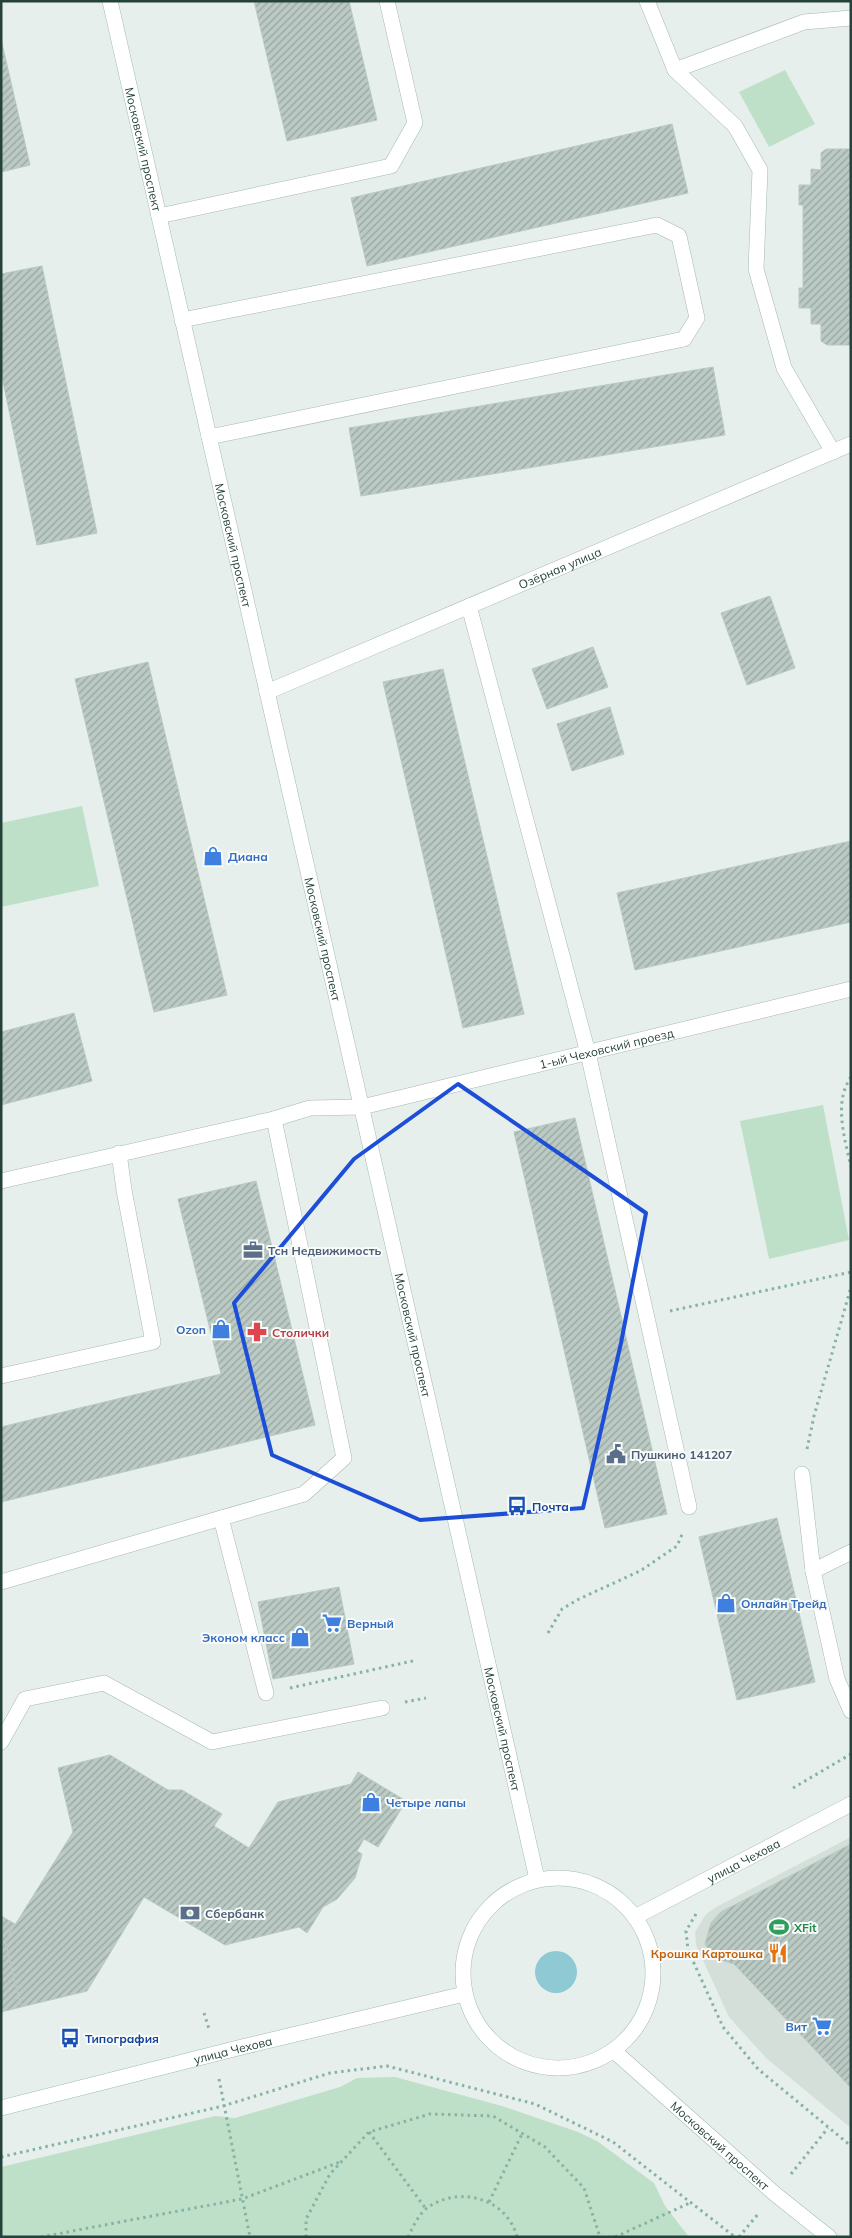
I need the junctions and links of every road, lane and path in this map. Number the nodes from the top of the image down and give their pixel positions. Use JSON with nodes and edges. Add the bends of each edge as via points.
{"nodes":[{"id":1,"x":110,"y":1,"type":"edge"},
{"id":2,"x":387,"y":1,"type":"edge"},
{"id":3,"x":648,"y":1,"type":"edge"},
{"id":4,"x":851,"y":18,"type":"edge"},
{"id":5,"x":675,"y":70,"type":"junction"},
{"id":6,"x":159,"y":216,"type":"junction"},
{"id":7,"x":182,"y":320,"type":"junction"},
{"id":8,"x":209,"y":437,"type":"junction"},
{"id":9,"x":851,"y":444,"type":"edge"},
{"id":10,"x":833,"y":452,"type":"junction"},
{"id":11,"x":469,"y":606,"type":"junction"},
{"id":12,"x":268,"y":692,"type":"junction"},
{"id":13,"x":851,"y":989,"type":"edge"},
{"id":14,"x":588,"y":1053,"type":"junction"},
{"id":15,"x":851,"y":1077,"type":"edge"},
{"id":16,"x":362,"y":1107,"type":"junction"},
{"id":17,"x":274,"y":1119,"type":"junction"},
{"id":18,"x":120,"y":1153,"type":"junction"},
{"id":19,"x":851,"y":1167,"type":"edge"},
{"id":20,"x":1,"y":1181,"type":"edge"},
{"id":21,"x":851,"y":1272,"type":"edge"},
{"id":22,"x":851,"y":1287,"type":"edge"},
{"id":23,"x":646,"y":1316,"type":"junction"},
{"id":24,"x":1,"y":1376,"type":"edge"},
{"id":25,"x":802,"y":1474,"type":"joint"},
{"id":26,"x":689,"y":1507,"type":"joint"},
{"id":27,"x":221,"y":1518,"type":"junction"},
{"id":28,"x":851,"y":1552,"type":"edge"},
{"id":29,"x":813,"y":1571,"type":"junction"},
{"id":30,"x":1,"y":1582,"type":"edge"},
{"id":31,"x":548,"y":1633,"type":"dead end"},
{"id":32,"x":417,"y":1660,"type":"dead end"},
{"id":33,"x":266,"y":1694,"type":"joint"},
{"id":34,"x":382,"y":1708,"type":"dead end"},
{"id":35,"x":851,"y":1711,"type":"edge"},
{"id":36,"x":1,"y":1742,"type":"edge"},
{"id":37,"x":851,"y":1754,"type":"edge"},
{"id":38,"x":793,"y":1788,"type":"dead end"},
{"id":39,"x":851,"y":1804,"type":"edge"},
{"id":40,"x":536,"y":1879,"type":"junction"},
{"id":41,"x":700,"y":1908,"type":"dead end"},
{"id":42,"x":637,"y":1916,"type":"junction"},
{"id":43,"x":464,"y":1994,"type":"junction"},
{"id":44,"x":204,"y":2013,"type":"dead end"},
{"id":45,"x":614,"y":2051,"type":"junction"},
{"id":46,"x":215,"y":2054,"type":"junction"},
{"id":47,"x":223,"y":2106,"type":"junction"},
{"id":48,"x":1,"y":2108,"type":"edge"},
{"id":49,"x":369,"y":2132,"type":"junction"},
{"id":50,"x":522,"y":2134,"type":"junction"},
{"id":51,"x":851,"y":2146,"type":"edge"},
{"id":52,"x":1,"y":2157,"type":"edge"},
{"id":53,"x":340,"y":2161,"type":"junction"},
{"id":54,"x":242,"y":2199,"type":"junction"},
{"id":55,"x":490,"y":2202,"type":"junction"},
{"id":56,"x":692,"y":2202,"type":"junction"},
{"id":57,"x":426,"y":2209,"type":"junction"},
{"id":58,"x":41,"y":2237,"type":"edge"},
{"id":59,"x":250,"y":2237,"type":"edge"},
{"id":60,"x":306,"y":2237,"type":"edge"},
{"id":61,"x":408,"y":2237,"type":"edge"},
{"id":62,"x":518,"y":2237,"type":"edge"},
{"id":63,"x":600,"y":2237,"type":"edge"},
{"id":64,"x":615,"y":2237,"type":"edge"},
{"id":65,"x":735,"y":2237,"type":"edge"},
{"id":66,"x":829,"y":2237,"type":"edge"}],
"edges":[{"from":1,"to":6,"type":"main road","name":"Московский проспект"},
{"from":2,"to":6,"type":"main road","via":[[415,123],[391,166]]},
{"from":3,"to":5,"type":"main road"},
{"from":4,"to":5,"type":"main road","via":[[804,22]]},
{"from":5,"to":10,"type":"main road","via":[[735,126],[760,170],[756,268],[784,368]]},
{"from":6,"to":7,"type":"main road","name":"Московский проспект"},
{"from":7,"to":8,"type":"main road","name":"Московский проспект"},
{"from":7,"to":8,"type":"main road","via":[[657,225],[679,236],[697,318],[684,339]]},
{"from":8,"to":12,"type":"main road","name":"Московский проспект"},
{"from":9,"to":10,"type":"main road","name":"Озёрная улица"},
{"from":10,"to":11,"type":"main road","name":"Озёрная улица"},
{"from":11,"to":12,"type":"main road","name":"Озёрная улица"},
{"from":11,"to":14,"type":"main road"},
{"from":12,"to":16,"type":"main road","name":"Московский проспект"},
{"from":13,"to":14,"type":"main road","name":"1-ый Чеховский проезд"},
{"from":14,"to":16,"type":"main road","name":"1-ый Чеховский проезд"},
{"from":14,"to":23,"type":"main road"},
{"from":15,"to":19,"type":"path","via":[[842,1102],[842,1120]]},
{"from":16,"to":17,"type":"main road","name":"1-ый Чеховский проезд","via":[[310,1108]]},
{"from":16,"to":40,"type":"main road","name":"Московский проспект"},
{"from":17,"to":18,"type":"main road","name":"1-ый Чеховский проезд"},
{"from":17,"to":27,"type":"main road","via":[[344,1458],[304,1494]]},
{"from":18,"to":20,"type":"main road","name":"1-ый Чеховский проезд"},
{"from":18,"to":24,"type":"main road","via":[[153,1342]]},
{"from":21,"to":23,"type":"path"},
{"from":22,"to":25,"type":"path","via":[[814,1416]]},
{"from":23,"to":26,"type":"main road"},
{"from":25,"to":29,"type":"main road"},
{"from":26,"to":31,"type":"path","via":[[686,1527],[677,1546],[640,1571],[562,1609]]},
{"from":27,"to":30,"type":"main road"},
{"from":27,"to":33,"type":"main road"},
{"from":28,"to":29,"type":"main road"},
{"from":29,"to":35,"type":"main road","via":[[838,1679]]},
{"from":32,"to":33,"type":"path"},
{"from":34,"to":36,"type":"main road","via":[[212,1742],[104,1683],[25,1699]]},
{"from":37,"to":38,"type":"path"},
{"from":39,"to":42,"type":"main road","name":"улица Чехова"},
{"from":40,"to":42,"type":"main road","via":[[574,1878],[609,1891]]},
{"from":40,"to":43,"type":"main road","via":[[502,1894],[476,1922],[463,1957]]},
{"from":41,"to":51,"type":"path","via":[[686,1930],[688,1950],[723,2027],[758,2069]]},
{"from":42,"to":45,"type":"main road","via":[[652,1951],[653,1989],[640,2024]]},
{"from":43,"to":45,"type":"main road","via":[[480,2028],[507,2054],[542,2068],[580,2067]]},
{"from":43,"to":46,"type":"main road","name":"улица Чехова"},
{"from":44,"to":46,"type":"path"},
{"from":45,"to":66,"type":"main road","name":"Московский проспект"},
{"from":46,"to":47,"type":"path"},
{"from":46,"to":48,"type":"main road","name":"улица Чехова"},
{"from":47,"to":52,"type":"path"},
{"from":47,"to":54,"type":"path"},
{"from":47,"to":56,"type":"path","via":[[330,2073],[386,2066],[535,2104],[613,2142]]},
{"from":49,"to":50,"type":"path","via":[[430,2114],[493,2116]]},
{"from":49,"to":53,"type":"path"},
{"from":49,"to":57,"type":"path"},
{"from":50,"to":55,"type":"path"},
{"from":50,"to":63,"type":"path","via":[[545,2147],[584,2188]]},
{"from":53,"to":54,"type":"path"},
{"from":53,"to":60,"type":"path","via":[[306,2219]]},
{"from":54,"to":58,"type":"path"},
{"from":54,"to":59,"type":"path"},
{"from":55,"to":57,"type":"path","via":[[480,2198],[452,2197]]},
{"from":55,"to":62,"type":"path","via":[[503,2211],[515,2226]]},
{"from":56,"to":64,"type":"path"},
{"from":56,"to":65,"type":"path"},
{"from":57,"to":61,"type":"path"}]}
